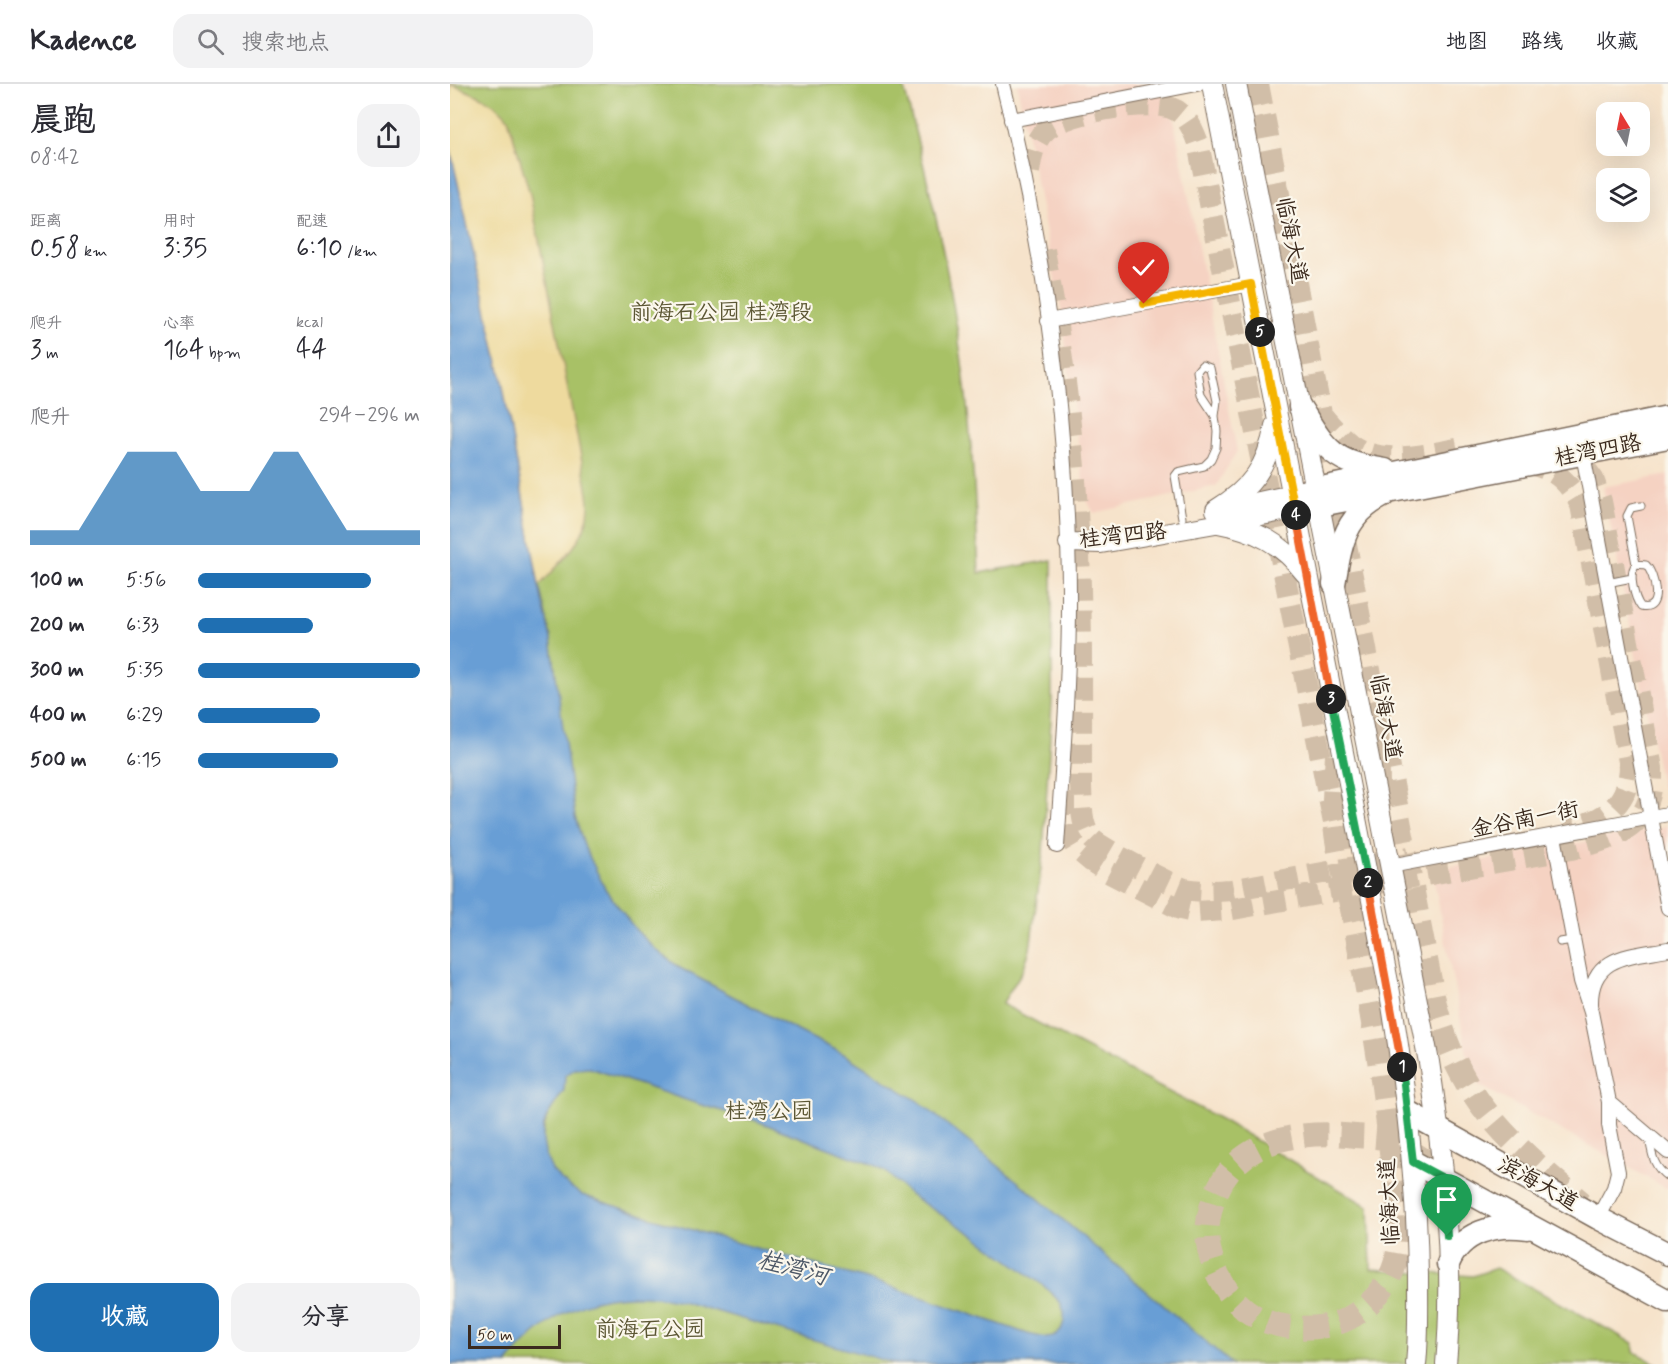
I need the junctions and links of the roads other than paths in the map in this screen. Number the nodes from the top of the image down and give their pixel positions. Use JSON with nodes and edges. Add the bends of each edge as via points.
{"nodes":[{"id":1,"x":1003,"y":84,"type":"edge"},
{"id":2,"x":1197,"y":84,"type":"edge"},
{"id":3,"x":1212,"y":84,"type":"edge"},
{"id":4,"x":1236,"y":84,"type":"edge"},
{"id":5,"x":1011,"y":120,"type":"junction"},
{"id":6,"x":1251,"y":284,"type":"junction"},
{"id":7,"x":1048,"y":321,"type":"junction"},
{"id":8,"x":1300,"y":407,"type":"junction"},
{"id":9,"x":1215,"y":416,"type":"junction"},
{"id":10,"x":1277,"y":417,"type":"junction"},
{"id":11,"x":1668,"y":417,"type":"edge"},
{"id":12,"x":1668,"y":437,"type":"edge"},
{"id":13,"x":1583,"y":454,"type":"junction"},
{"id":14,"x":1399,"y":481,"type":"junction"},
{"id":15,"x":1318,"y":497,"type":"junction"},
{"id":16,"x":1294,"y":502,"type":"junction"},
{"id":17,"x":1641,"y":506,"type":"dead end"},
{"id":18,"x":1217,"y":517,"type":"junction"},
{"id":19,"x":1182,"y":518,"type":"junction"},
{"id":20,"x":1068,"y":543,"type":"junction"},
{"id":21,"x":1636,"y":564,"type":"junction"},
{"id":22,"x":1308,"y":576,"type":"junction"},
{"id":23,"x":1632,"y":578,"type":"junction"},
{"id":24,"x":1607,"y":583,"type":"junction"},
{"id":25,"x":1334,"y":584,"type":"junction"},
{"id":26,"x":1668,"y":814,"type":"edge"},
{"id":27,"x":1651,"y":818,"type":"junction"},
{"id":28,"x":1554,"y":836,"type":"junction"},
{"id":29,"x":1057,"y":846,"type":"dead end"},
{"id":30,"x":1390,"y":866,"type":"junction"},
{"id":31,"x":1664,"y":870,"type":"edge"},
{"id":32,"x":1668,"y":908,"type":"edge"},
{"id":33,"x":1668,"y":949,"type":"edge"},
{"id":34,"x":1591,"y":1012,"type":"junction"},
{"id":35,"x":1609,"y":1102,"type":"junction"},
{"id":36,"x":1408,"y":1112,"type":"junction"},
{"id":37,"x":1438,"y":1128,"type":"junction"},
{"id":38,"x":1649,"y":1137,"type":"junction"},
{"id":39,"x":1668,"y":1152,"type":"edge"},
{"id":40,"x":1413,"y":1162,"type":"junction"},
{"id":41,"x":1668,"y":1177,"type":"edge"},
{"id":42,"x":1443,"y":1178,"type":"junction"},
{"id":43,"x":1598,"y":1218,"type":"junction"},
{"id":44,"x":1532,"y":1229,"type":"junction"},
{"id":45,"x":1668,"y":1254,"type":"edge"},
{"id":46,"x":1448,"y":1264,"type":"junction"},
{"id":47,"x":1668,"y":1301,"type":"edge"},
{"id":48,"x":1416,"y":1364,"type":"edge"},
{"id":49,"x":1446,"y":1364,"type":"edge"}],
"edges":[{"from":1,"to":5,"type":"street"},
{"from":2,"to":5,"type":"street"},
{"from":3,"to":6,"type":"main road","name":"临海大道"},
{"from":4,"to":8,"type":"main road","name":"临海大道"},
{"from":5,"to":7,"type":"street"},
{"from":6,"to":7,"type":"street"},
{"from":6,"to":10,"type":"main road","name":"临海大道"},
{"from":7,"to":20,"type":"street","via":[[1060,418]]},
{"from":8,"to":14,"type":"main road","via":[[1329,449],[1341,459]]},
{"from":8,"to":15,"type":"main road","name":"临海大道"},
{"from":9,"to":9,"type":"lane","via":[[1217,401],[1211,370],[1204,364],[1197,371],[1201,395]]},
{"from":9,"to":19,"type":"lane","via":[[1217,442],[1211,459],[1199,468],[1175,476]]},
{"from":10,"to":16,"type":"main road","name":"临海大道"},
{"from":10,"to":18,"type":"main road","via":[[1267,458],[1257,475]]},
{"from":11,"to":14,"type":"main road","name":"桂湾四路"},
{"from":12,"to":13,"type":"main road","name":"桂湾四路"},
{"from":13,"to":14,"type":"main road","name":"桂湾四路"},
{"from":13,"to":24,"type":"street"},
{"from":14,"to":15,"type":"main road","name":"桂湾四路"},
{"from":14,"to":25,"type":"main road","via":[[1365,506],[1346,530]]},
{"from":15,"to":16,"type":"main road","name":"桂湾四路"},
{"from":15,"to":25,"type":"main road","name":"临海大道"},
{"from":16,"to":18,"type":"street","name":"桂湾四路"},
{"from":16,"to":22,"type":"main road","name":"临海大道"},
{"from":17,"to":21,"type":"lane","via":[[1627,513]]},
{"from":18,"to":19,"type":"street","name":"桂湾四路"},
{"from":18,"to":20,"type":"street","name":"桂湾四路","via":[[1101,544]]},
{"from":18,"to":22,"type":"main road","via":[[1271,541]]},
{"from":19,"to":20,"type":"street","name":"桂湾四路","via":[[1098,533]]},
{"from":20,"to":29,"type":"street","via":[[1069,627]]},
{"from":21,"to":23,"type":"lane"},
{"from":21,"to":23,"type":"lane","via":[[1650,569],[1656,596],[1653,605],[1639,605]]},
{"from":22,"to":36,"type":"main road","name":"临海大道","via":[[1389,987]]},
{"from":23,"to":24,"type":"lane"},
{"from":24,"to":27,"type":"street"},
{"from":25,"to":30,"type":"main road","name":"临海大道"},
{"from":26,"to":27,"type":"street","name":"金谷南一街"},
{"from":27,"to":28,"type":"street","name":"金谷南一街"},
{"from":27,"to":31,"type":"street"},
{"from":28,"to":30,"type":"street","name":"金谷南一街"},
{"from":28,"to":34,"type":"street","via":[[1567,941]]},
{"from":30,"to":37,"type":"main road","name":"临海大道"},
{"from":31,"to":32,"type":"street"},
{"from":33,"to":34,"type":"street","via":[[1621,958],[1602,968],[1593,985]]},
{"from":34,"to":35,"type":"street"},
{"from":35,"to":38,"type":"street"},
{"from":35,"to":43,"type":"street","via":[[1617,1172],[1614,1188]]},
{"from":36,"to":37,"type":"main road","name":"滨海大道"},
{"from":36,"to":40,"type":"main road","name":"临海大道"},
{"from":37,"to":42,"type":"main road","name":"临海大道"},
{"from":37,"to":43,"type":"main road","name":"滨海大道"},
{"from":38,"to":39,"type":"street"},
{"from":38,"to":41,"type":"lane","via":[[1655,1164]]},
{"from":40,"to":42,"type":"main road","name":"滨海大道"},
{"from":40,"to":48,"type":"main road","name":"临海大道","via":[[1418,1263]]},
{"from":42,"to":44,"type":"main road","name":"滨海大道"},
{"from":42,"to":46,"type":"main road","name":"临海大道"},
{"from":43,"to":45,"type":"main road","name":"滨海大道"},
{"from":44,"to":46,"type":"main road","via":[[1483,1230],[1453,1252]]},
{"from":44,"to":47,"type":"main road","name":"滨海大道"},
{"from":46,"to":49,"type":"main road","name":"临海大道"}]}
